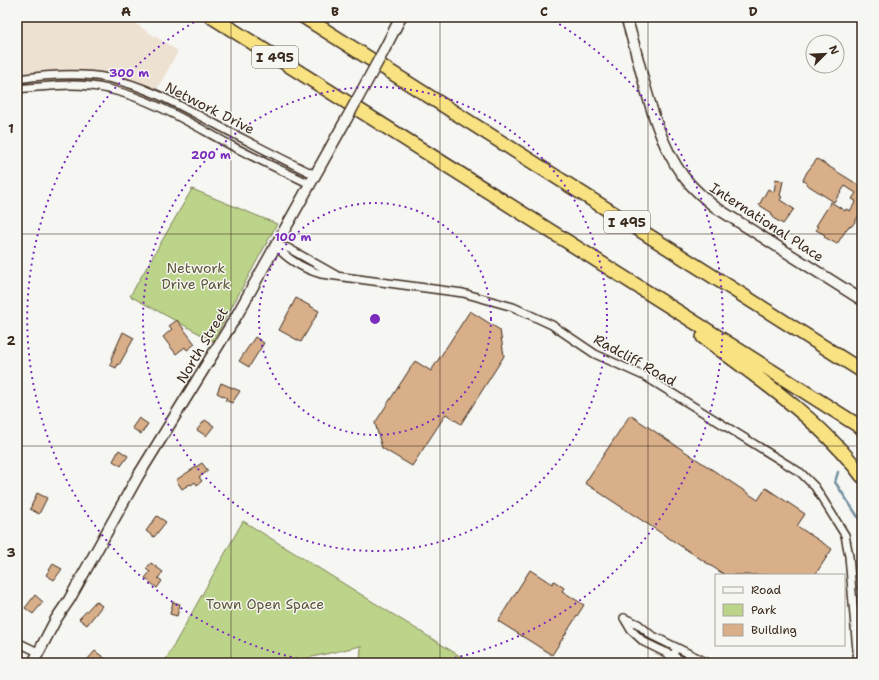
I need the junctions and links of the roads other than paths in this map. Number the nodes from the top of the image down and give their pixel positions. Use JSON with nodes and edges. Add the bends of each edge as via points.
{"nodes":[{"id":1,"x":212,"y":17,"type":"edge"},
{"id":2,"x":304,"y":17,"type":"edge"},
{"id":3,"x":401,"y":17,"type":"edge"},
{"id":4,"x":626,"y":17,"type":"edge"},
{"id":5,"x":17,"y":80,"type":"edge"},
{"id":6,"x":17,"y":89,"type":"edge"},
{"id":7,"x":313,"y":180,"type":"junction"},
{"id":8,"x":276,"y":246,"type":"junction"},
{"id":9,"x":611,"y":270,"type":"junction"},
{"id":10,"x":862,"y":300,"type":"edge"},
{"id":11,"x":862,"y":371,"type":"edge"},
{"id":12,"x":862,"y":428,"type":"edge"},
{"id":13,"x":862,"y":476,"type":"edge"},
{"id":14,"x":17,"y":642,"type":"edge"},
{"id":15,"x":676,"y":647,"type":"junction"},
{"id":16,"x":684,"y":651,"type":"junction"},
{"id":17,"x":38,"y":652,"type":"junction"},
{"id":18,"x":672,"y":656,"type":"junction"},
{"id":19,"x":682,"y":662,"type":"edge"},
{"id":20,"x":33,"y":663,"type":"edge"},
{"id":21,"x":667,"y":663,"type":"edge"},
{"id":22,"x":708,"y":663,"type":"edge"},
{"id":23,"x":858,"y":663,"type":"edge"}],
"edges":[{"from":1,"to":9,"type":"highway","number":"I 495"},
{"from":2,"to":11,"type":"highway","number":"I 495"},
{"from":3,"to":7,"type":"main road","name":"North Street","bridge":true},
{"from":4,"to":10,"type":"main road","name":"International Place","via":[[662,136],[673,160],[698,193],[715,207]]},
{"from":5,"to":7,"type":"street","name":"Network Drive","via":[[84,76],[109,78],[134,86],[167,99]]},
{"from":6,"to":7,"type":"street","name":"Network Drive","via":[[55,85],[84,86],[131,95],[163,108],[235,147]]},
{"from":7,"to":8,"type":"main road","name":"North Street"},
{"from":8,"to":17,"type":"main road","name":"North Street","via":[[237,315],[138,476]]},
{"from":8,"to":23,"type":"street","name":"Radcliff Road","via":[[288,248],[336,275],[463,293],[513,307],[552,326],[595,354],[646,377],[800,473],[815,487],[846,535]]},
{"from":9,"to":12,"type":"highway","number":"I 495"},
{"from":9,"to":13,"type":"highway","via":[[791,405],[834,443]]},
{"from":14,"to":17,"type":"street"},
{"from":15,"to":16,"type":"street"},
{"from":15,"to":18,"type":"street"},
{"from":15,"to":18,"type":"street","via":[[624,618],[644,642]]},
{"from":16,"to":19,"type":"street"},
{"from":16,"to":22,"type":"street"},
{"from":17,"to":20,"type":"main road","name":"North Street"},
{"from":18,"to":19,"type":"street"},
{"from":18,"to":21,"type":"street"}]}
